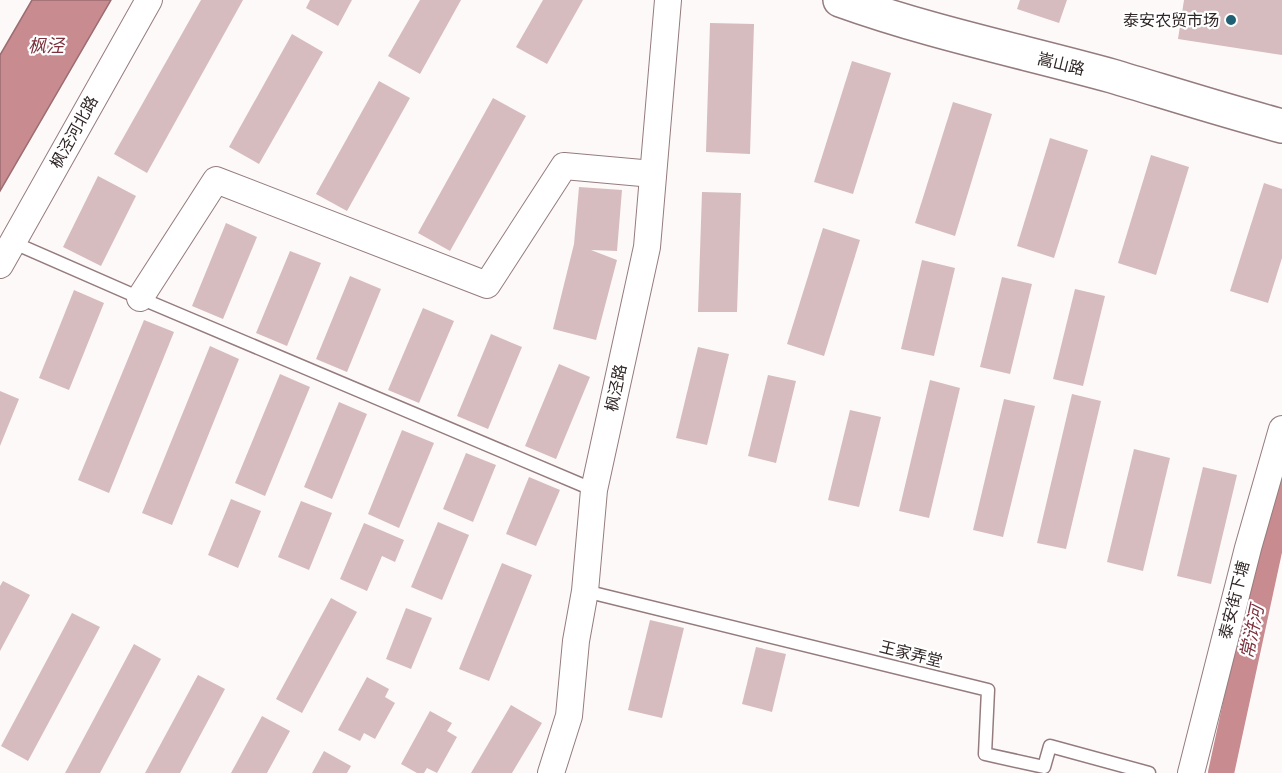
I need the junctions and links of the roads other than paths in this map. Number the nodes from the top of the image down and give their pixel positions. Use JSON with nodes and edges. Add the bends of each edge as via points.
{"nodes":[{"id":1,"x":149,"y":0,"type":"edge"},
{"id":2,"x":668,"y":0,"type":"edge"},
{"id":3,"x":840,"y":0,"type":"edge"},
{"id":4,"x":1282,"y":126,"type":"edge"},
{"id":5,"x":653,"y":174,"type":"junction"},
{"id":6,"x":12,"y":242,"type":"junction"},
{"id":7,"x":0,"y":265,"type":"edge"},
{"id":8,"x":140,"y":298,"type":"junction"},
{"id":9,"x":1282,"y":429,"type":"edge"},
{"id":10,"x":594,"y":490,"type":"junction"},
{"id":11,"x":585,"y":591,"type":"junction"},
{"id":12,"x":551,"y":773,"type":"edge"},
{"id":13,"x":1149,"y":773,"type":"edge"},
{"id":14,"x":1191,"y":773,"type":"edge"}],
"edges":[{"from":1,"to":6,"type":"street","name":"枫泾河北路"},
{"from":2,"to":5,"type":"street","name":"枫泾路"},
{"from":3,"to":4,"type":"street","name":"嵩山路","via":[[947,35],[1111,76]]},
{"from":5,"to":8,"type":"street","via":[[564,166],[487,285],[216,180]]},
{"from":5,"to":10,"type":"street","name":"枫泾路","via":[[647,247]]},
{"from":6,"to":7,"type":"street","name":"枫泾河北路"},
{"from":6,"to":8,"type":"lane"},
{"from":8,"to":10,"type":"lane"},
{"from":9,"to":14,"type":"street","name":"泰安街下塘"},
{"from":10,"to":11,"type":"street","name":"枫泾路"},
{"from":11,"to":12,"type":"street","name":"枫泾路","via":[[568,716]]},
{"from":11,"to":13,"type":"lane","name":"王家弄堂","via":[[988,690],[985,754],[1044,767],[1050,746]]}]}
